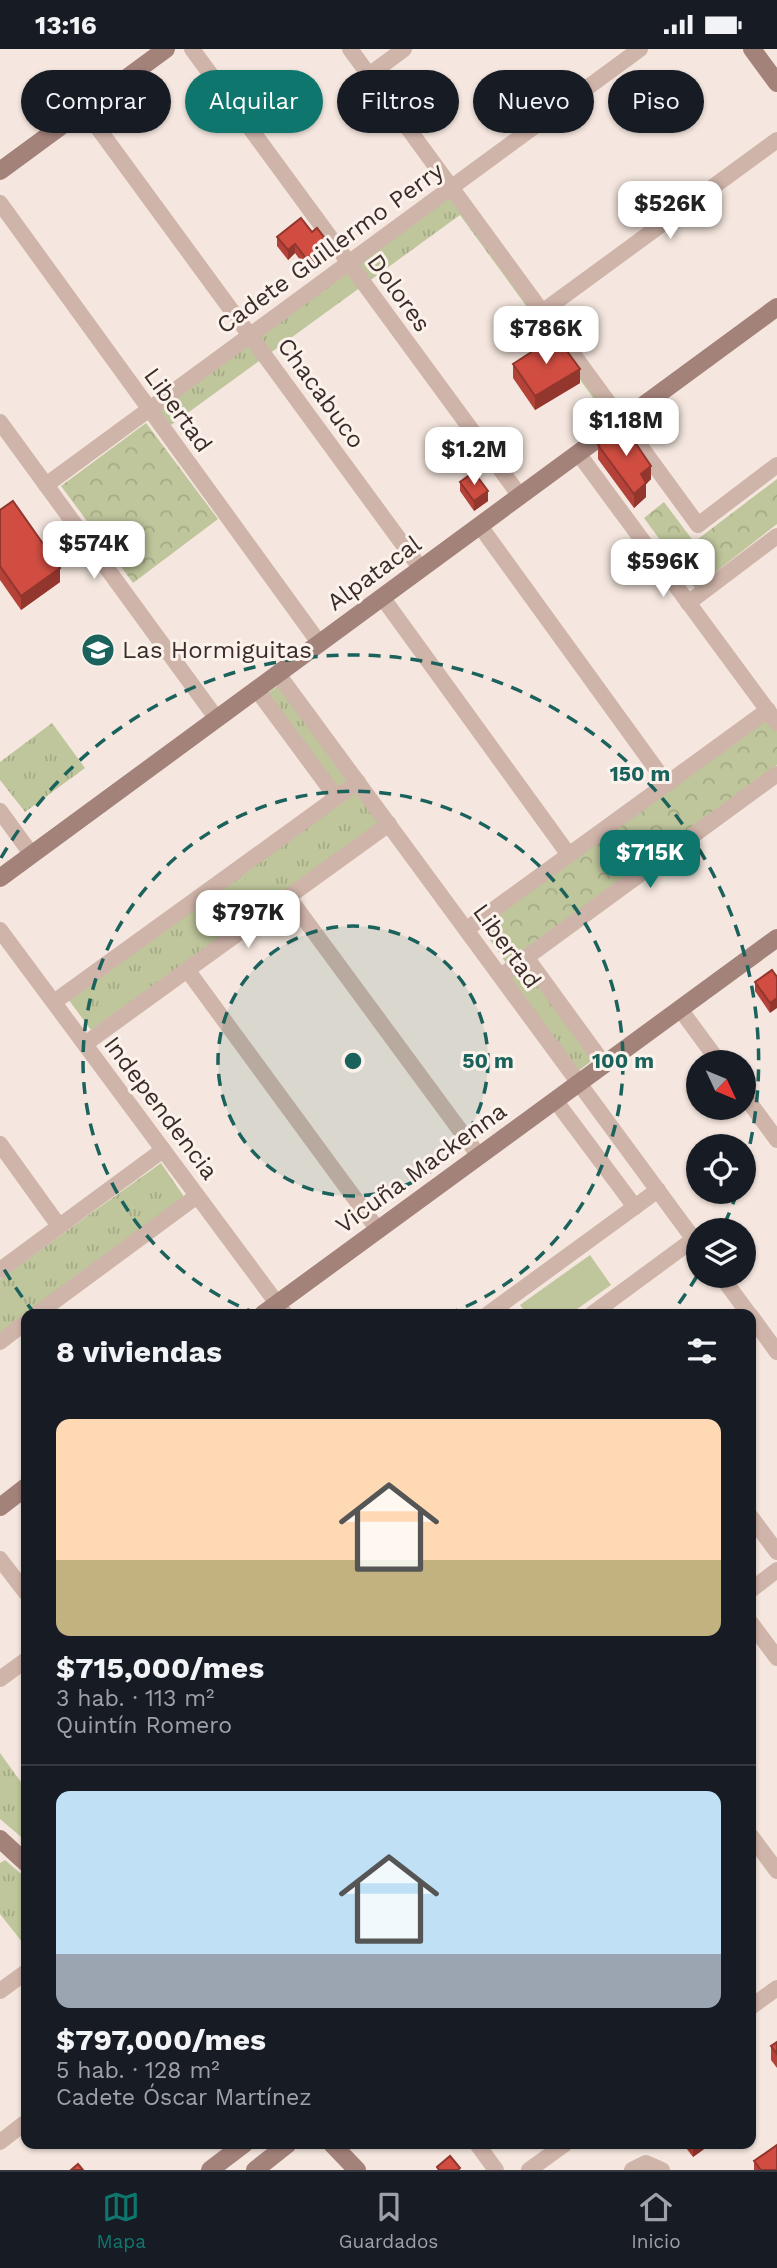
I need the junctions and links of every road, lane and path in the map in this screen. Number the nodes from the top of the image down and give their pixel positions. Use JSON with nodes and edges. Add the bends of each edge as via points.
{"nodes":[{"id":1,"x":166,"y":49,"type":"edge"},
{"id":2,"x":192,"y":49,"type":"edge"},
{"id":3,"x":350,"y":49,"type":"edge"},
{"id":4,"x":404,"y":49,"type":"edge"},
{"id":5,"x":640,"y":49,"type":"edge"},
{"id":6,"x":752,"y":49,"type":"edge"},
{"id":7,"x":138,"y":70,"type":"edge"},
{"id":8,"x":365,"y":70,"type":"edge"},
{"id":9,"x":376,"y":70,"type":"edge"},
{"id":10,"x":777,"y":83,"type":"edge"},
{"id":11,"x":52,"y":133,"type":"edge"},
{"id":12,"x":103,"y":133,"type":"edge"},
{"id":13,"x":411,"y":133,"type":"edge"},
{"id":14,"x":777,"y":140,"type":"edge"},
{"id":15,"x":0,"y":171,"type":"edge"},
{"id":16,"x":451,"y":188,"type":"junction"},
{"id":17,"x":0,"y":203,"type":"edge"},
{"id":18,"x":349,"y":263,"type":"junction"},
{"id":19,"x":777,"y":307,"type":"edge"},
{"id":20,"x":542,"y":312,"type":"junction"},
{"id":21,"x":250,"y":335,"type":"junction"},
{"id":22,"x":149,"y":409,"type":"junction"},
{"id":23,"x":622,"y":421,"type":"junction"},
{"id":24,"x":0,"y":422,"type":"edge"},
{"id":25,"x":578,"y":453,"type":"junction"},
{"id":26,"x":777,"y":465,"type":"edge"},
{"id":27,"x":46,"y":485,"type":"junction"},
{"id":28,"x":520,"y":496,"type":"junction"},
{"id":29,"x":480,"y":526,"type":"junction"},
{"id":30,"x":777,"y":536,"type":"edge"},
{"id":31,"x":421,"y":569,"type":"junction"},
{"id":32,"x":382,"y":597,"type":"junction"},
{"id":33,"x":688,"y":603,"type":"junction"},
{"id":34,"x":320,"y":644,"type":"junction"},
{"id":35,"x":278,"y":674,"type":"junction"},
{"id":36,"x":257,"y":689,"type":"junction"},
{"id":37,"x":772,"y":716,"type":"edge"},
{"id":38,"x":217,"y":719,"type":"junction"},
{"id":39,"x":777,"y":774,"type":"edge"},
{"id":40,"x":358,"y":782,"type":"junction"},
{"id":41,"x":667,"y":784,"type":"junction"},
{"id":42,"x":336,"y":797,"type":"junction"},
{"id":43,"x":0,"y":811,"type":"edge"},
{"id":44,"x":389,"y":824,"type":"junction"},
{"id":45,"x":32,"y":855,"type":"junction"},
{"id":46,"x":569,"y":855,"type":"junction"},
{"id":47,"x":0,"y":878,"type":"edge"},
{"id":48,"x":289,"y":898,"type":"junction"},
{"id":49,"x":467,"y":929,"type":"junction"},
{"id":50,"x":0,"y":930,"type":"edge"},
{"id":51,"x":777,"y":938,"type":"edge"},
{"id":52,"x":526,"y":957,"type":"junction"},
{"id":53,"x":188,"y":971,"type":"junction"},
{"id":54,"x":501,"y":976,"type":"junction"},
{"id":55,"x":54,"y":1002,"type":"junction"},
{"id":56,"x":680,"y":1009,"type":"junction"},
{"id":57,"x":85,"y":1044,"type":"junction"},
{"id":58,"x":710,"y":1050,"type":"edge"},
{"id":59,"x":604,"y":1064,"type":"junction"},
{"id":60,"x":579,"y":1083,"type":"junction"},
{"id":61,"x":555,"y":1100,"type":"junction"},
{"id":62,"x":756,"y":1111,"type":"edge"},
{"id":63,"x":777,"y":1140,"type":"edge"},
{"id":64,"x":0,"y":1145,"type":"edge"},
{"id":65,"x":163,"y":1150,"type":"junction"},
{"id":66,"x":479,"y":1156,"type":"junction"},
{"id":67,"x":658,"y":1190,"type":"junction"},
{"id":68,"x":197,"y":1196,"type":"junction"},
{"id":69,"x":635,"y":1207,"type":"junction"},
{"id":70,"x":59,"y":1226,"type":"junction"},
{"id":71,"x":686,"y":1228,"type":"edge"},
{"id":72,"x":378,"y":1230,"type":"junction"},
{"id":73,"x":686,"y":1249,"type":"edge"},
{"id":74,"x":0,"y":1270,"type":"edge"},
{"id":75,"x":730,"y":1288,"type":"edge"},
{"id":76,"x":44,"y":1309,"type":"edge"},
{"id":77,"x":274,"y":1309,"type":"edge"},
{"id":78,"x":278,"y":1309,"type":"edge"},
{"id":79,"x":495,"y":1309,"type":"edge"},
{"id":80,"x":602,"y":1309,"type":"edge"},
{"id":81,"x":746,"y":1309,"type":"edge"},
{"id":82,"x":756,"y":1322,"type":"edge"},
{"id":83,"x":21,"y":1326,"type":"edge"},
{"id":84,"x":0,"y":1342,"type":"edge"},
{"id":85,"x":775,"y":1346,"type":"edge"},
{"id":86,"x":21,"y":1491,"type":"edge"},
{"id":87,"x":0,"y":1507,"type":"edge"},
{"id":88,"x":756,"y":1524,"type":"edge"},
{"id":89,"x":777,"y":1552,"type":"edge"},
{"id":90,"x":0,"y":1559,"type":"edge"},
{"id":91,"x":777,"y":1570,"type":"edge"},
{"id":92,"x":21,"y":1586,"type":"edge"},
{"id":93,"x":756,"y":1586,"type":"edge"},
{"id":94,"x":756,"y":1630,"type":"edge"},
{"id":95,"x":777,"y":1658,"type":"edge"},
{"id":96,"x":21,"y":1664,"type":"edge"},
{"id":97,"x":0,"y":1679,"type":"edge"},
{"id":98,"x":0,"y":1840,"type":"edge"},
{"id":99,"x":756,"y":1843,"type":"edge"},
{"id":100,"x":21,"y":1859,"type":"edge"},
{"id":101,"x":777,"y":1871,"type":"edge"},
{"id":102,"x":21,"y":1976,"type":"edge"},
{"id":103,"x":777,"y":1988,"type":"edge"},
{"id":104,"x":0,"y":1991,"type":"edge"},
{"id":105,"x":756,"y":2003,"type":"edge"},
{"id":106,"x":21,"y":2126,"type":"edge"},
{"id":107,"x":0,"y":2141,"type":"edge"},
{"id":108,"x":238,"y":2149,"type":"edge"},
{"id":109,"x":282,"y":2149,"type":"edge"},
{"id":110,"x":337,"y":2149,"type":"edge"},
{"id":111,"x":481,"y":2149,"type":"edge"},
{"id":112,"x":558,"y":2149,"type":"edge"},
{"id":113,"x":211,"y":2170,"type":"edge"},
{"id":114,"x":255,"y":2170,"type":"edge"},
{"id":115,"x":357,"y":2170,"type":"edge"},
{"id":116,"x":496,"y":2170,"type":"edge"},
{"id":117,"x":529,"y":2170,"type":"edge"},
{"id":118,"x":632,"y":2170,"type":"edge"},
{"id":119,"x":662,"y":2170,"type":"edge"}],
"edges":[{"from":1,"to":7,"type":"main road"},
{"from":2,"to":18,"type":"street","name":"Dolores"},
{"from":3,"to":8,"type":"street"},
{"from":4,"to":9,"type":"street"},
{"from":5,"to":16,"type":"street","name":"Cadete Guillermo Perry"},
{"from":6,"to":10,"type":"main road"},
{"from":11,"to":15,"type":"main road"},
{"from":12,"to":21,"type":"street","name":"Chacabuco"},
{"from":13,"to":16,"type":"street"},
{"from":14,"to":20,"type":"street"},
{"from":16,"to":18,"type":"street","name":"Cadete Guillermo Perry"},
{"from":16,"to":20,"type":"street"},
{"from":17,"to":22,"type":"street","name":"Libertad"},
{"from":18,"to":21,"type":"street","name":"Cadete Guillermo Perry"},
{"from":18,"to":28,"type":"street","name":"Dolores"},
{"from":19,"to":23,"type":"main road","name":"Alpatacal"},
{"from":20,"to":23,"type":"street"},
{"from":21,"to":22,"type":"street","name":"Cadete Guillermo Perry"},
{"from":21,"to":31,"type":"street","name":"Chacabuco"},
{"from":22,"to":27,"type":"street","name":"Cadete Guillermo Perry"},
{"from":22,"to":34,"type":"street","name":"Libertad"},
{"from":23,"to":25,"type":"main road","name":"Alpatacal"},
{"from":23,"to":26,"type":"street","via":[[698,526]]},
{"from":24,"to":27,"type":"street"},
{"from":25,"to":28,"type":"main road","name":"Alpatacal"},
{"from":25,"to":33,"type":"street"},
{"from":27,"to":38,"type":"street"},
{"from":28,"to":29,"type":"main road","name":"Alpatacal"},
{"from":29,"to":31,"type":"main road","name":"Alpatacal"},
{"from":29,"to":41,"type":"street"},
{"from":30,"to":33,"type":"street"},
{"from":31,"to":32,"type":"main road","name":"Alpatacal"},
{"from":32,"to":34,"type":"main road","name":"Alpatacal"},
{"from":32,"to":46,"type":"street"},
{"from":33,"to":37,"type":"street"},
{"from":34,"to":35,"type":"main road","name":"Alpatacal"},
{"from":35,"to":36,"type":"main road","name":"Alpatacal"},
{"from":35,"to":40,"type":"street","name":"Libertad"},
{"from":36,"to":38,"type":"main road","name":"Alpatacal"},
{"from":36,"to":42,"type":"street"},
{"from":37,"to":41,"type":"street"},
{"from":38,"to":45,"type":"main road","name":"Alpatacal"},
{"from":39,"to":52,"type":"street"},
{"from":40,"to":42,"type":"street"},
{"from":40,"to":44,"type":"street","name":"Libertad"},
{"from":41,"to":46,"type":"street"},
{"from":42,"to":55,"type":"street"},
{"from":43,"to":45,"type":"street"},
{"from":44,"to":48,"type":"street"},
{"from":44,"to":49,"type":"street","name":"Libertad"},
{"from":45,"to":47,"type":"main road","name":"Alpatacal"},
{"from":46,"to":49,"type":"street"},
{"from":48,"to":53,"type":"street"},
{"from":48,"to":66,"type":"street"},
{"from":49,"to":54,"type":"street","name":"Libertad"},
{"from":50,"to":55,"type":"street","name":"Independencia"},
{"from":51,"to":56,"type":"main road","name":"Vicuña Mackenna"},
{"from":52,"to":54,"type":"street"},
{"from":52,"to":59,"type":"street","name":"Libertad"},
{"from":53,"to":57,"type":"street"},
{"from":53,"to":72,"type":"street"},
{"from":54,"to":60,"type":"street","name":"Libertad"},
{"from":55,"to":57,"type":"street","name":"Independencia"},
{"from":56,"to":58,"type":"street"},
{"from":56,"to":59,"type":"main road","name":"Vicuña Mackenna"},
{"from":57,"to":65,"type":"street","name":"Independencia"},
{"from":59,"to":60,"type":"main road","name":"Vicuña Mackenna"},
{"from":60,"to":61,"type":"main road","name":"Vicuña Mackenna"},
{"from":60,"to":67,"type":"street","name":"Libertad"},
{"from":61,"to":66,"type":"main road","name":"Vicuña Mackenna"},
{"from":61,"to":69,"type":"street"},
{"from":62,"to":63,"type":"street"},
{"from":64,"to":70,"type":"street"},
{"from":65,"to":68,"type":"street","name":"Independencia"},
{"from":65,"to":70,"type":"street"},
{"from":66,"to":72,"type":"main road","name":"Vicuña Mackenna"},
{"from":67,"to":69,"type":"street"},
{"from":67,"to":71,"type":"street","name":"Libertad"},
{"from":68,"to":76,"type":"street"},
{"from":68,"to":77,"type":"street","name":"Independencia"},
{"from":69,"to":79,"type":"street"},
{"from":70,"to":74,"type":"street"},
{"from":72,"to":78,"type":"main road","name":"Vicuña Mackenna"},
{"from":73,"to":80,"type":"street"},
{"from":75,"to":81,"type":"street"},
{"from":82,"to":85,"type":"street"},
{"from":83,"to":84,"type":"street"},
{"from":86,"to":87,"type":"main road"},
{"from":88,"to":89,"type":"street"},
{"from":90,"to":92,"type":"street"},
{"from":91,"to":93,"type":"street"},
{"from":94,"to":95,"type":"street"},
{"from":96,"to":97,"type":"street"},
{"from":98,"to":100,"type":"main road"},
{"from":99,"to":101,"type":"street"},
{"from":102,"to":104,"type":"street"},
{"from":103,"to":105,"type":"street"},
{"from":106,"to":107,"type":"street"},
{"from":108,"to":113,"type":"main road"},
{"from":109,"to":114,"type":"main road"},
{"from":110,"to":115,"type":"main road"},
{"from":111,"to":116,"type":"street"},
{"from":112,"to":117,"type":"street"},
{"from":118,"to":119,"type":"street","via":[[646,2163]]}]}
